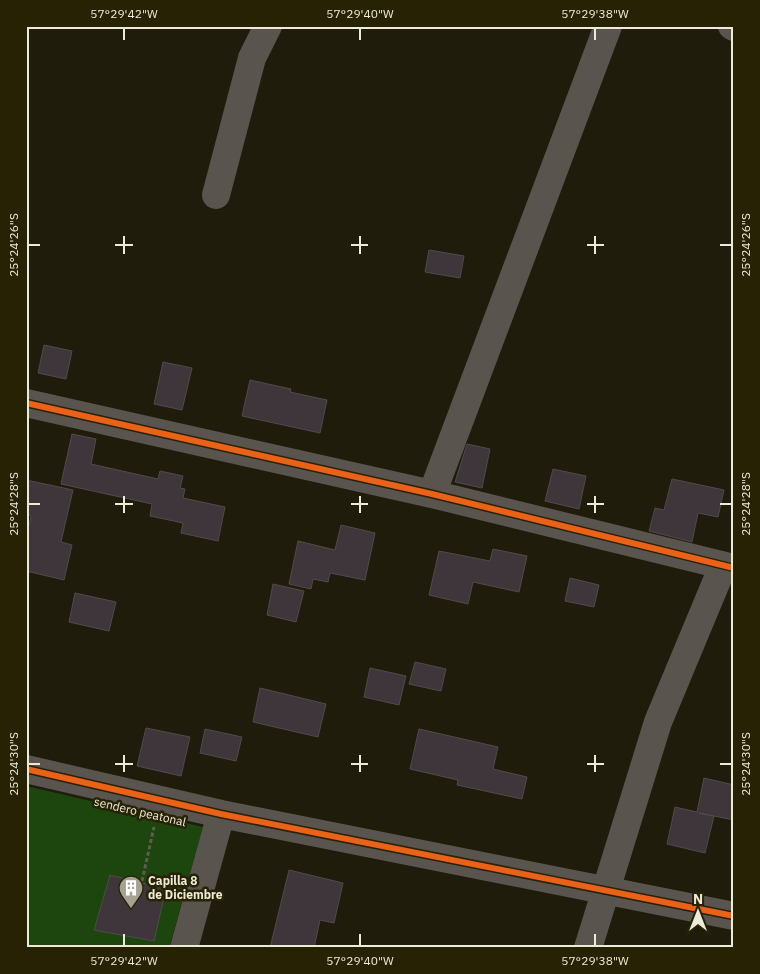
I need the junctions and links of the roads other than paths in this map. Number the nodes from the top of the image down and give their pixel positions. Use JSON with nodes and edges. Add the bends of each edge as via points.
{"nodes":[{"id":1,"x":268,"y":26,"type":"edge"},
{"id":2,"x":608,"y":26,"type":"edge"},
{"id":3,"x":216,"y":195,"type":"dead end"},
{"id":4,"x":26,"y":403,"type":"edge"},
{"id":5,"x":432,"y":494,"type":"junction"},
{"id":6,"x":728,"y":566,"type":"edge"},
{"id":7,"x":26,"y":769,"type":"edge"},
{"id":8,"x":221,"y":814,"type":"junction"},
{"id":9,"x":606,"y":892,"type":"junction"},
{"id":10,"x":734,"y":916,"type":"edge"},
{"id":11,"x":184,"y":948,"type":"edge"},
{"id":12,"x":588,"y":948,"type":"edge"}],
"edges":[{"from":1,"to":3,"type":"street","via":[[252,58]]},
{"from":2,"to":5,"type":"street"},
{"from":4,"to":5,"type":"street"},
{"from":5,"to":6,"type":"street"},
{"from":6,"to":9,"type":"street","via":[[658,722]]},
{"from":7,"to":8,"type":"street"},
{"from":8,"to":9,"type":"street"},
{"from":8,"to":11,"type":"street"},
{"from":9,"to":10,"type":"street"},
{"from":9,"to":12,"type":"street"}]}
